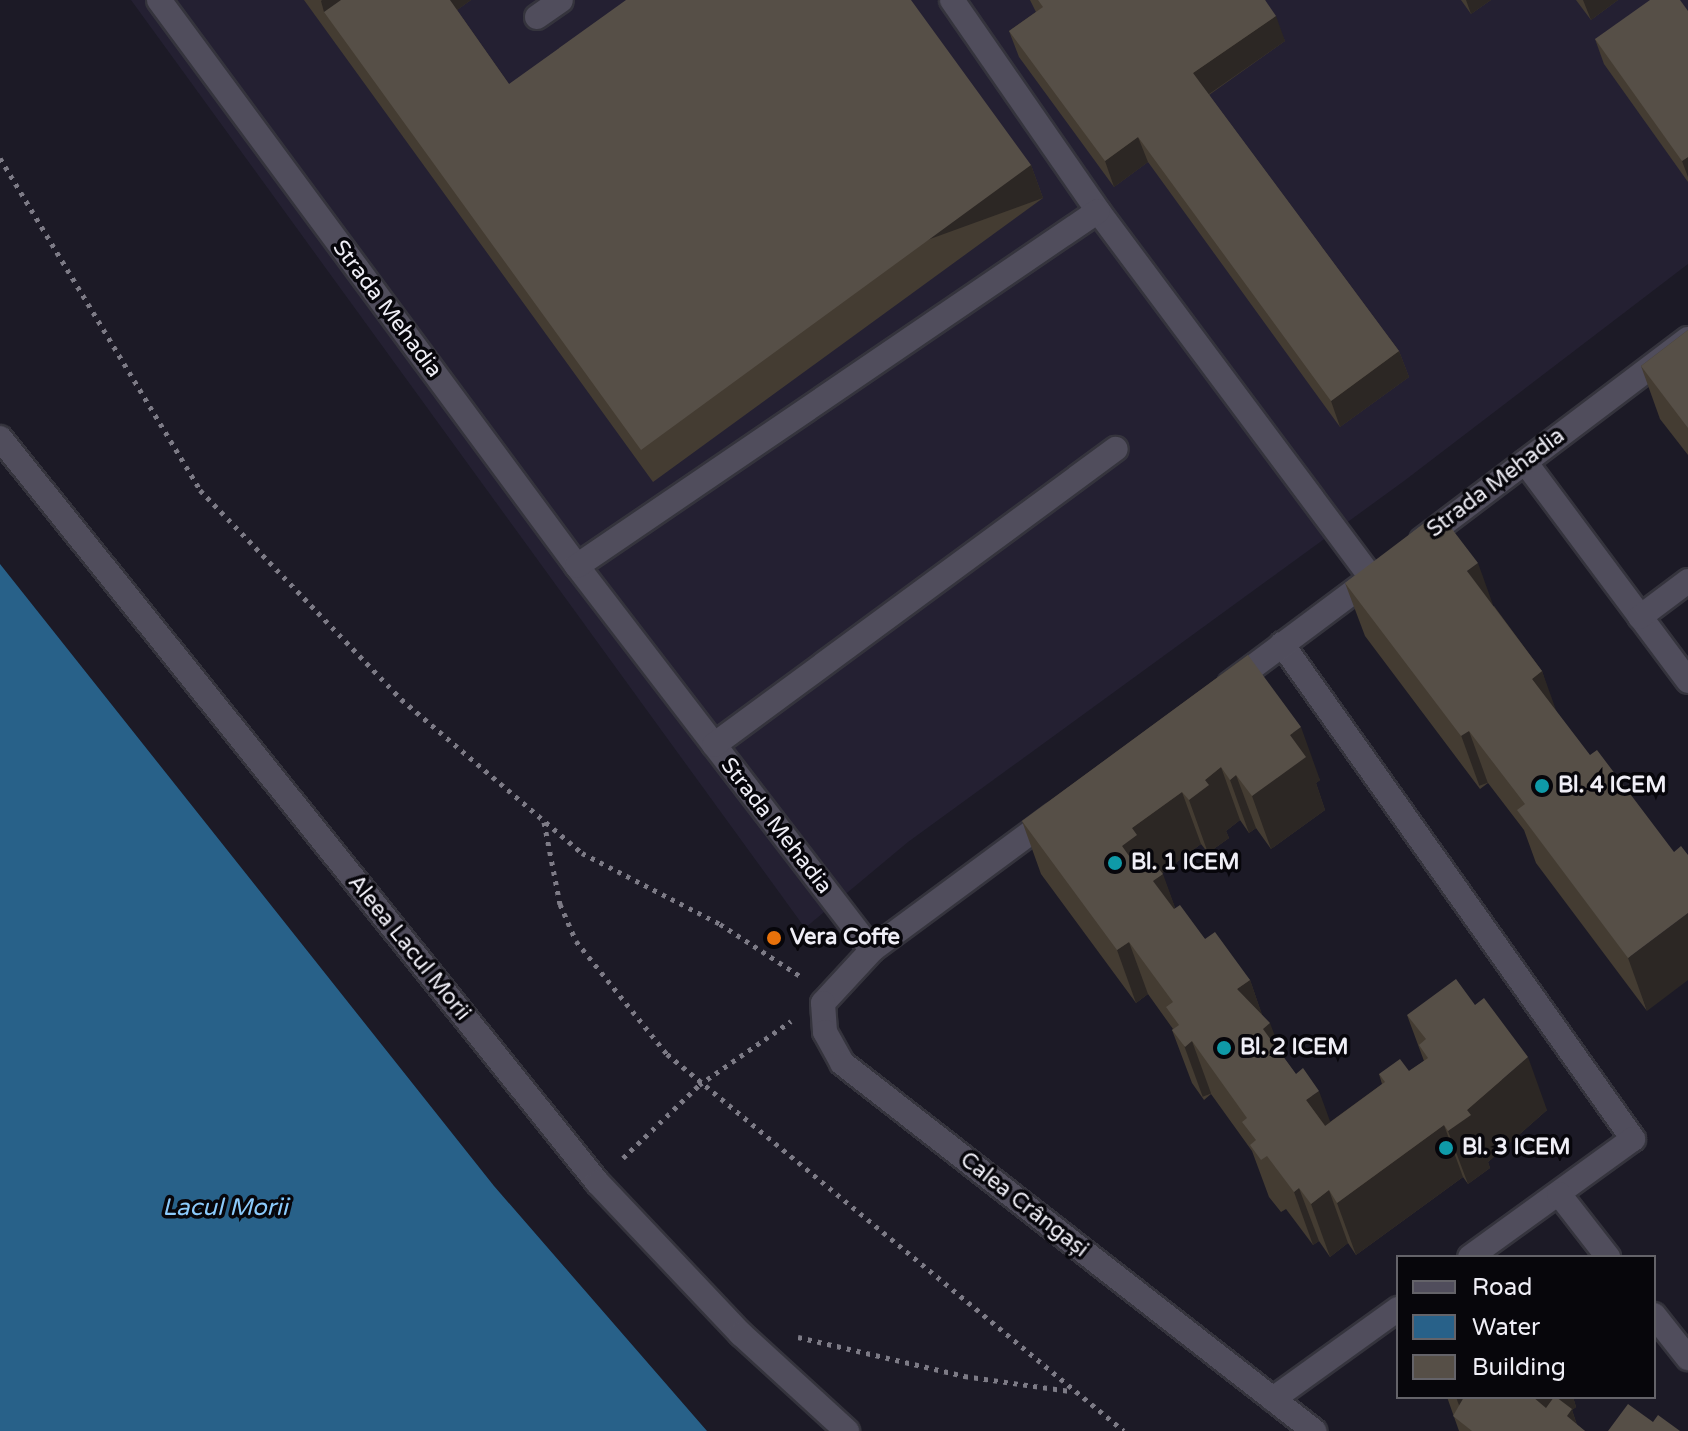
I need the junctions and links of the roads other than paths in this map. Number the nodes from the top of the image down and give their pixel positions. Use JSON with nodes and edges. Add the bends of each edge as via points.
{"nodes":[{"id":1,"x":159,"y":0,"type":"edge"},
{"id":2,"x":561,"y":0,"type":"edge"},
{"id":3,"x":952,"y":0,"type":"edge"},
{"id":4,"x":537,"y":17,"type":"dead end"},
{"id":5,"x":1098,"y":211,"type":"junction"},
{"id":6,"x":1688,"y":339,"type":"edge"},
{"id":7,"x":0,"y":438,"type":"edge"},
{"id":8,"x":1116,"y":449,"type":"dead end"},
{"id":9,"x":1525,"y":462,"type":"junction"},
{"id":10,"x":577,"y":566,"type":"junction"},
{"id":11,"x":1372,"y":578,"type":"junction"},
{"id":12,"x":1688,"y":581,"type":"edge"},
{"id":13,"x":1640,"y":617,"type":"junction"},
{"id":14,"x":1282,"y":644,"type":"junction"},
{"id":15,"x":1688,"y":681,"type":"edge"},
{"id":16,"x":1206,"y":701,"type":"edge"},
{"id":17,"x":714,"y":745,"type":"junction"},
{"id":18,"x":1079,"y":796,"type":"edge"},
{"id":19,"x":872,"y":950,"type":"junction"},
{"id":20,"x":1559,"y":1194,"type":"junction"},
{"id":21,"x":1473,"y":1255,"type":"edge"},
{"id":22,"x":1606,"y":1255,"type":"edge"},
{"id":23,"x":1396,"y":1310,"type":"edge"},
{"id":24,"x":1656,"y":1318,"type":"edge"},
{"id":25,"x":1688,"y":1358,"type":"edge"},
{"id":26,"x":1273,"y":1399,"type":"junction"},
{"id":27,"x":847,"y":1431,"type":"edge"},
{"id":28,"x":1314,"y":1431,"type":"edge"}],
"edges":[{"from":1,"to":10,"type":"street","name":"Strada Mehadia"},
{"from":2,"to":4,"type":"street"},
{"from":3,"to":5,"type":"street"},
{"from":5,"to":10,"type":"street"},
{"from":5,"to":11,"type":"street"},
{"from":6,"to":9,"type":"street","name":"Strada Mehadia"},
{"from":7,"to":27,"type":"street","name":"Aleea Lacul Morii","via":[[598,1183],[741,1334]]},
{"from":8,"to":17,"type":"street"},
{"from":9,"to":11,"type":"street","name":"Strada Mehadia"},
{"from":9,"to":13,"type":"street"},
{"from":10,"to":17,"type":"street","name":"Strada Mehadia"},
{"from":11,"to":14,"type":"street","name":"Strada Mehadia"},
{"from":12,"to":13,"type":"street"},
{"from":13,"to":15,"type":"street"},
{"from":14,"to":16,"type":"street","name":"Strada Mehadia"},
{"from":14,"to":20,"type":"street","via":[[1633,1139]]},
{"from":17,"to":19,"type":"street","name":"Strada Mehadia"},
{"from":18,"to":19,"type":"street"},
{"from":19,"to":26,"type":"street","name":"Calea Crângași","via":[[823,1003],[825,1032],[842,1063]]},
{"from":20,"to":21,"type":"street"},
{"from":20,"to":22,"type":"street"},
{"from":23,"to":26,"type":"street"},
{"from":24,"to":25,"type":"street"},
{"from":26,"to":28,"type":"street","name":"Calea Crângași"}]}
